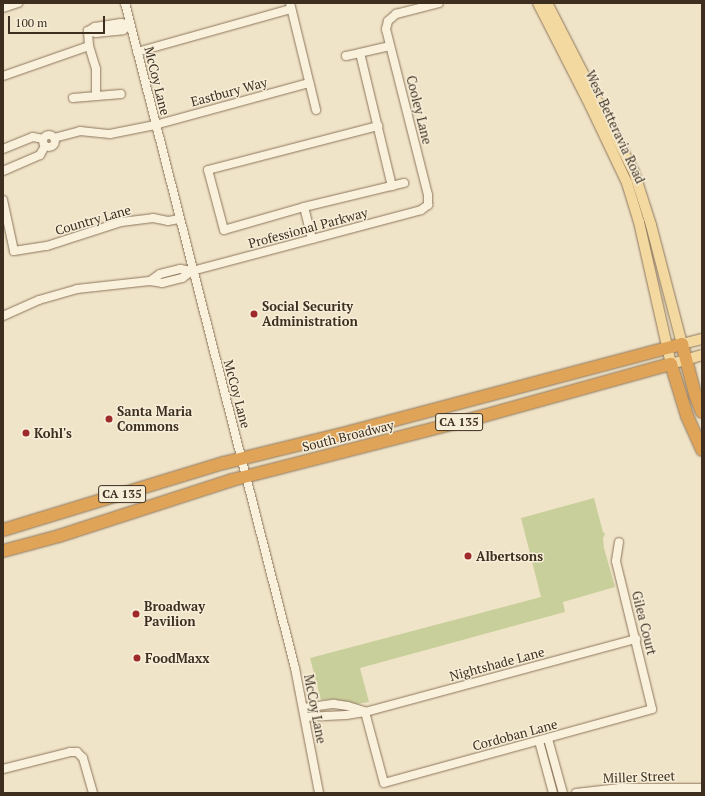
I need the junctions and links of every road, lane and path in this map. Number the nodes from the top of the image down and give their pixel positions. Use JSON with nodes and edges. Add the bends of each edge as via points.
{"nodes":[{"id":1,"x":18,"y":3,"type":"edge"},
{"id":2,"x":125,"y":3,"type":"edge"},
{"id":3,"x":439,"y":3,"type":"edge"},
{"id":4,"x":538,"y":3,"type":"edge"},
{"id":5,"x":547,"y":3,"type":"edge"},
{"id":6,"x":290,"y":6,"type":"edge"},
{"id":7,"x":3,"y":8,"type":"edge"},
{"id":8,"x":130,"y":25,"type":"junction"},
{"id":9,"x":89,"y":46,"type":"junction"},
{"id":10,"x":390,"y":46,"type":"junction"},
{"id":11,"x":137,"y":52,"type":"junction"},
{"id":12,"x":360,"y":53,"type":"junction"},
{"id":13,"x":346,"y":56,"type":"dead end"},
{"id":14,"x":3,"y":76,"type":"edge"},
{"id":15,"x":309,"y":83,"type":"junction"},
{"id":16,"x":121,"y":94,"type":"dead end"},
{"id":17,"x":96,"y":96,"type":"junction"},
{"id":18,"x":74,"y":98,"type":"dead end"},
{"id":19,"x":316,"y":110,"type":"dead end"},
{"id":20,"x":155,"y":125,"type":"junction"},
{"id":21,"x":378,"y":126,"type":"junction"},
{"id":22,"x":44,"y":143,"type":"junction"},
{"id":23,"x":3,"y":149,"type":"edge"},
{"id":24,"x":3,"y":171,"type":"edge"},
{"id":25,"x":404,"y":183,"type":"dead end"},
{"id":26,"x":392,"y":186,"type":"junction"},
{"id":27,"x":3,"y":200,"type":"edge"},
{"id":28,"x":428,"y":205,"type":"joint"},
{"id":29,"x":304,"y":207,"type":"junction"},
{"id":30,"x":179,"y":219,"type":"junction"},
{"id":31,"x":312,"y":239,"type":"junction"},
{"id":32,"x":192,"y":271,"type":"junction"},
{"id":33,"x":3,"y":316,"type":"edge"},
{"id":34,"x":702,"y":339,"type":"edge"},
{"id":35,"x":682,"y":344,"type":"junction"},
{"id":36,"x":668,"y":348,"type":"junction"},
{"id":37,"x":702,"y":355,"type":"edge"},
{"id":38,"x":685,"y":360,"type":"junction"},
{"id":39,"x":671,"y":364,"type":"junction"},
{"id":40,"x":702,"y":412,"type":"edge"},
{"id":41,"x":398,"y":419,"type":"junction"},
{"id":42,"x":402,"y":436,"type":"junction"},
{"id":43,"x":702,"y":450,"type":"edge"},
{"id":44,"x":241,"y":458,"type":"junction"},
{"id":45,"x":246,"y":477,"type":"junction"},
{"id":46,"x":3,"y":530,"type":"edge"},
{"id":47,"x":619,"y":542,"type":"dead end"},
{"id":48,"x":3,"y":551,"type":"edge"},
{"id":49,"x":636,"y":639,"type":"junction"},
{"id":50,"x":304,"y":708,"type":"junction"},
{"id":51,"x":652,"y":709,"type":"joint"},
{"id":52,"x":365,"y":712,"type":"junction"},
{"id":53,"x":305,"y":717,"type":"junction"},
{"id":54,"x":548,"y":739,"type":"junction"},
{"id":55,"x":540,"y":741,"type":"junction"},
{"id":56,"x":3,"y":769,"type":"edge"},
{"id":57,"x":702,"y":788,"type":"edge"},
{"id":58,"x":93,"y":793,"type":"edge"},
{"id":59,"x":319,"y":793,"type":"edge"},
{"id":60,"x":553,"y":793,"type":"edge"},
{"id":61,"x":563,"y":793,"type":"edge"},
{"id":62,"x":576,"y":793,"type":"edge"}],
"edges":[{"from":1,"to":7,"type":"street"},
{"from":2,"to":8,"type":"street","name":"McCoy Lane"},
{"from":3,"to":10,"type":"street","name":"Cooley Lane","via":[[396,14],[388,21],[386,30]]},
{"from":4,"to":36,"type":"main road","name":"West Betteravia Road","via":[[627,183],[639,222]]},
{"from":5,"to":35,"type":"main road","name":"West Betteravia Road","via":[[634,172],[651,225]]},
{"from":6,"to":11,"type":"street"},
{"from":6,"to":15,"type":"street"},
{"from":8,"to":9,"type":"street","via":[[123,30],[96,33],[88,31]]},
{"from":8,"to":11,"type":"street","name":"McCoy Lane"},
{"from":9,"to":14,"type":"street"},
{"from":9,"to":17,"type":"street","via":[[96,69]]},
{"from":10,"to":12,"type":"street"},
{"from":10,"to":28,"type":"street","name":"Cooley Lane","via":[[428,195]]},
{"from":11,"to":20,"type":"street","name":"McCoy Lane"},
{"from":12,"to":13,"type":"street"},
{"from":12,"to":21,"type":"street"},
{"from":15,"to":19,"type":"street"},
{"from":15,"to":20,"type":"street","name":"Eastbury Way"},
{"from":16,"to":17,"type":"street"},
{"from":17,"to":18,"type":"street"},
{"from":20,"to":22,"type":"street","name":"Eastbury Way","via":[[110,134],[80,131],[54,138],[53,145],[49,147]]},
{"from":20,"to":30,"type":"street","name":"McCoy Lane"},
{"from":21,"to":26,"type":"street"},
{"from":21,"to":29,"type":"street","via":[[208,170],[224,230]]},
{"from":22,"to":23,"type":"street","via":[[33,137]]},
{"from":22,"to":24,"type":"street","via":[[40,155]]},
{"from":25,"to":26,"type":"street"},
{"from":26,"to":29,"type":"street"},
{"from":27,"to":30,"type":"street","name":"Country Lane","via":[[14,251],[47,246],[121,222],[153,218]]},
{"from":28,"to":31,"type":"street","name":"Professional Parkway","via":[[421,210]]},
{"from":29,"to":31,"type":"street"},
{"from":30,"to":32,"type":"street","name":"McCoy Lane"},
{"from":31,"to":32,"type":"street","name":"Professional Parkway"},
{"from":32,"to":33,"type":"street","name":"Professional Parkway","via":[[180,269],[160,274],[150,281],[77,289],[38,300]]},
{"from":32,"to":44,"type":"street","name":"McCoy Lane"},
{"from":34,"to":35,"type":"main road","name":"South Broadway","number":"CA 135"},
{"from":35,"to":36,"type":"highway","name":"South Broadway","number":"CA 135"},
{"from":35,"to":38,"type":"highway","name":"West Betteravia Road"},
{"from":36,"to":39,"type":"main road","name":"West Betteravia Road"},
{"from":36,"to":41,"type":"highway","name":"South Broadway","number":"CA 135"},
{"from":37,"to":38,"type":"main road","name":"South Broadway","number":"CA 135"},
{"from":38,"to":39,"type":"main road","name":"South Broadway","number":"CA 135"},
{"from":38,"to":40,"type":"highway","name":"West Betteravia Road"},
{"from":39,"to":42,"type":"highway","name":"South Broadway","number":"CA 135"},
{"from":39,"to":43,"type":"highway","via":[[687,416]]},
{"from":41,"to":42,"type":"highway"},
{"from":41,"to":44,"type":"highway","name":"South Broadway","number":"CA 135"},
{"from":42,"to":45,"type":"highway","name":"South Broadway","number":"CA 135"},
{"from":44,"to":45,"type":"street","name":"McCoy Lane"},
{"from":44,"to":46,"type":"highway","name":"South Broadway","number":"CA 135"},
{"from":45,"to":48,"type":"highway","name":"South Broadway","number":"CA 135"},
{"from":45,"to":50,"type":"street","name":"McCoy Lane"},
{"from":47,"to":49,"type":"street","name":"Gilea Court","via":[[616,561]]},
{"from":49,"to":51,"type":"street","name":"Gilea Court"},
{"from":49,"to":52,"type":"street","name":"Nightshade Lane"},
{"from":50,"to":52,"type":"street","via":[[334,704]]},
{"from":50,"to":53,"type":"street","name":"McCoy Lane"},
{"from":51,"to":54,"type":"street","name":"Cordoban Lane"},
{"from":52,"to":53,"type":"street","name":"Nightshade Lane"},
{"from":52,"to":55,"type":"street","name":"Cordoban Lane","via":[[384,783]]},
{"from":53,"to":59,"type":"street","name":"McCoy Lane"},
{"from":54,"to":55,"type":"street","name":"Cordoban Lane"},
{"from":54,"to":61,"type":"street"},
{"from":55,"to":60,"type":"street"},
{"from":56,"to":58,"type":"street","via":[[70,752],[81,754]]},
{"from":57,"to":62,"type":"street","name":"Miller Street","via":[[620,788]]}]}
